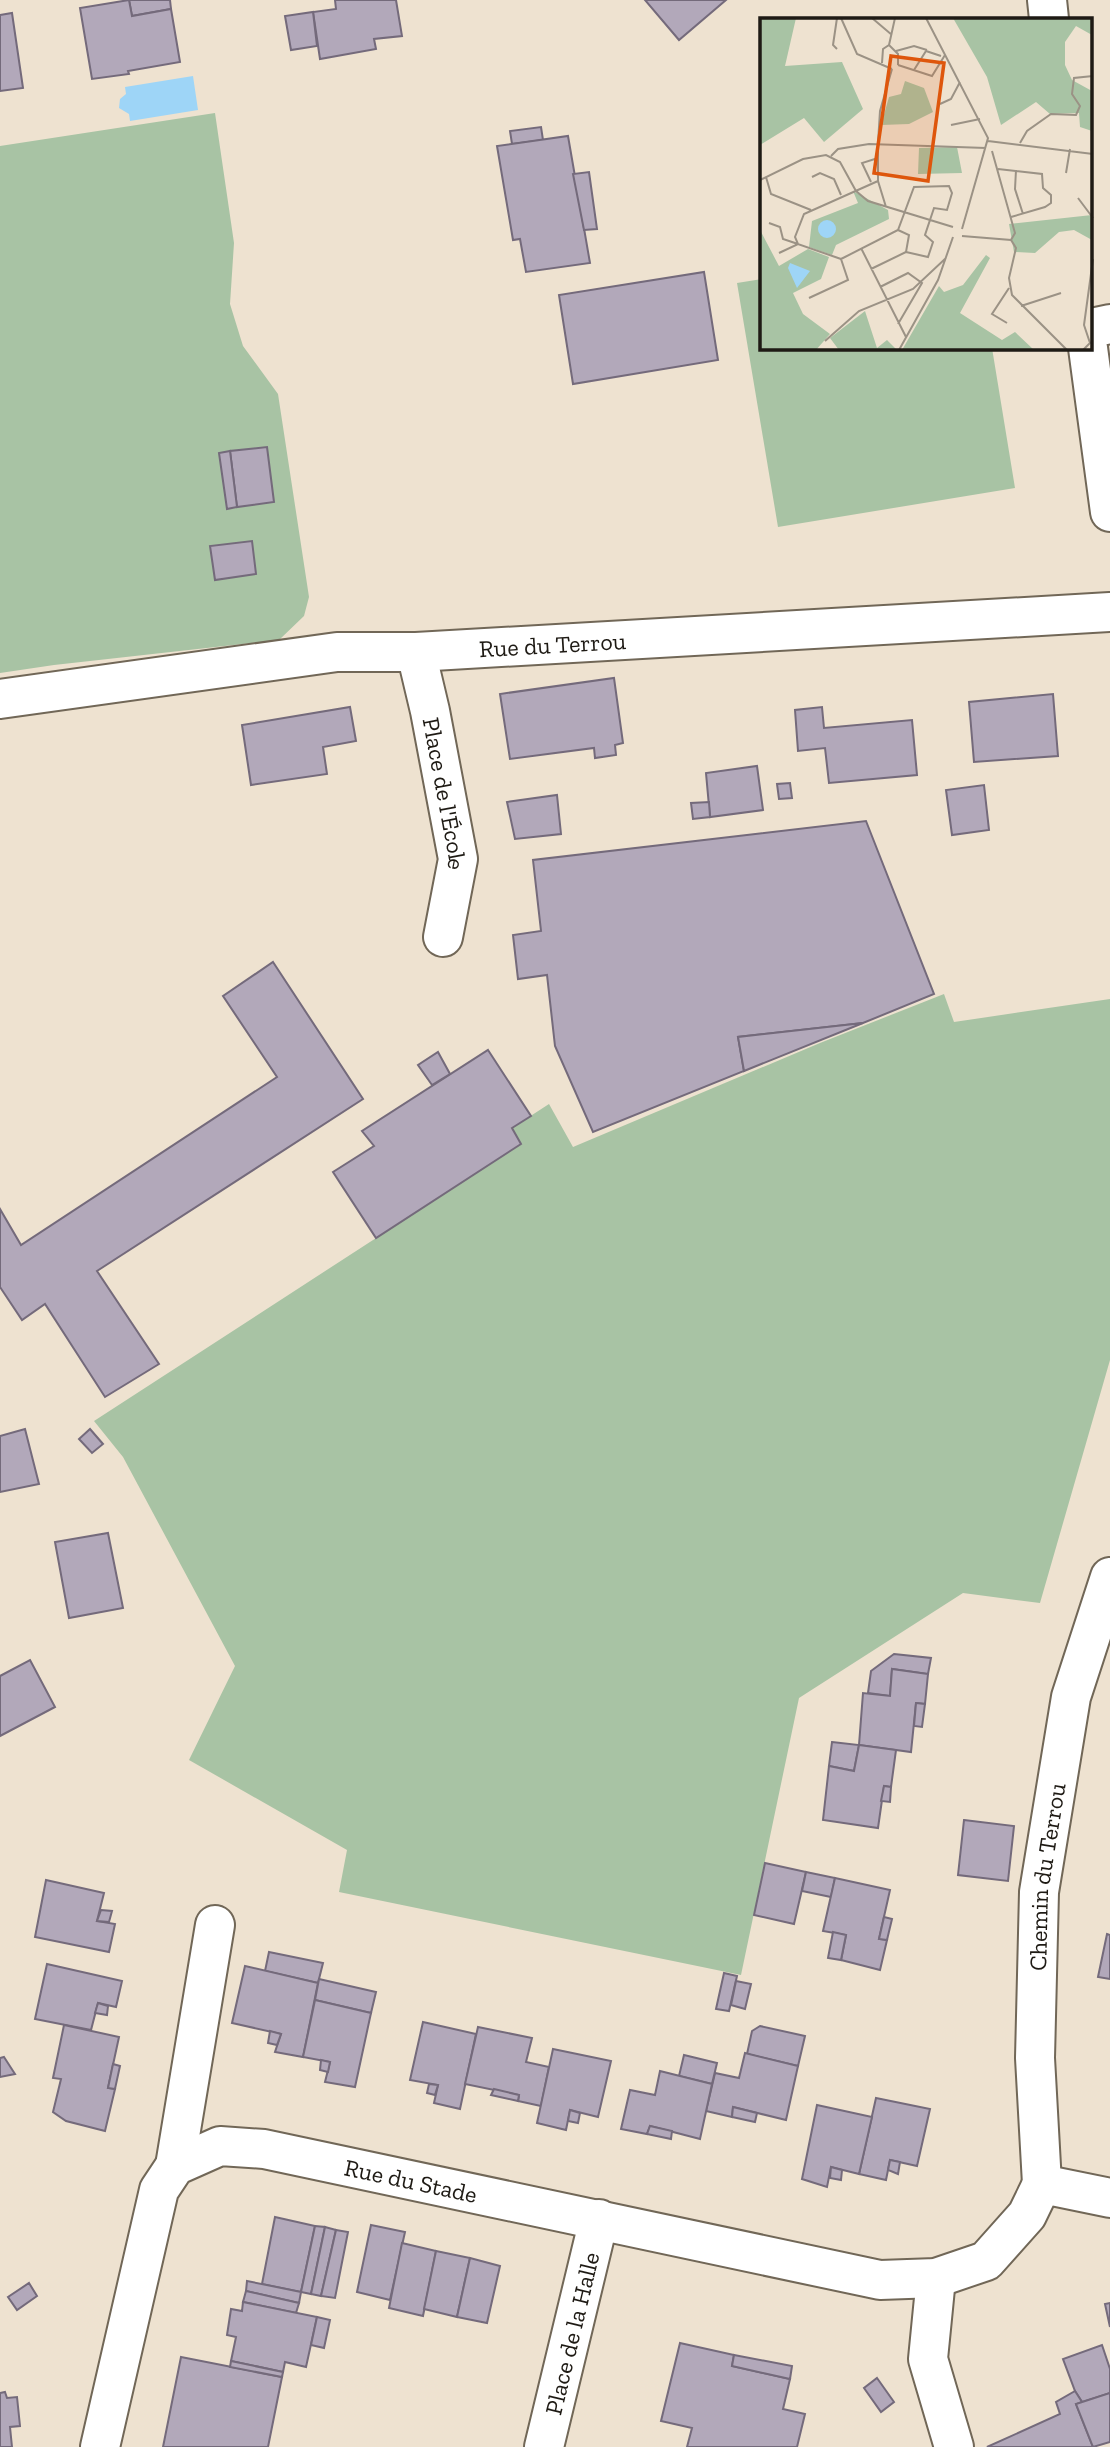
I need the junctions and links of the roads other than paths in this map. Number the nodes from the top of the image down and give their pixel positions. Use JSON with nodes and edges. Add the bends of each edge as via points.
{"nodes":[{"id":1,"x":1047,"y":0,"type":"edge"},
{"id":2,"x":1049,"y":18,"type":"edge"},
{"id":3,"x":1110,"y":324,"type":"edge"},
{"id":4,"x":1092,"y":328,"type":"edge"},
{"id":5,"x":1088,"y":350,"type":"edge"},
{"id":6,"x":1110,"y":512,"type":"edge"},
{"id":7,"x":1110,"y":612,"type":"edge"},
{"id":8,"x":416,"y":652,"type":"junction"},
{"id":9,"x":0,"y":699,"type":"edge"},
{"id":10,"x":443,"y":937,"type":"dead end"},
{"id":11,"x":1110,"y":1577,"type":"edge"},
{"id":12,"x":215,"y":1925,"type":"dead end"},
{"id":13,"x":175,"y":2166,"type":"junction"},
{"id":14,"x":1042,"y":2184,"type":"junction"},
{"id":15,"x":1110,"y":2198,"type":"edge"},
{"id":16,"x":599,"y":2219,"type":"junction"},
{"id":17,"x":936,"y":2278,"type":"junction"},
{"id":18,"x":100,"y":2447,"type":"edge"},
{"id":19,"x":544,"y":2447,"type":"edge"},
{"id":20,"x":954,"y":2447,"type":"edge"}],
"edges":[{"from":1,"to":2,"type":"street"},
{"from":3,"to":4,"type":"street"},
{"from":5,"to":6,"type":"street"},
{"from":7,"to":8,"type":"street","name":"Rue du Terrou"},
{"from":8,"to":9,"type":"street","name":"Rue du Terrou","via":[[337,652]]},
{"from":8,"to":10,"type":"street","name":"Place de l'École","via":[[458,859]]},
{"from":11,"to":14,"type":"street","name":"Chemin du Terrou","via":[[1071,1697],[1039,1892],[1035,2058]]},
{"from":12,"to":13,"type":"street"},
{"from":13,"to":16,"type":"street","name":"Rue du Stade","via":[[220,2146],[264,2149]]},
{"from":13,"to":18,"type":"street","via":[[159,2190]]},
{"from":14,"to":15,"type":"street"},
{"from":14,"to":17,"type":"street","name":"Rue du Stade","via":[[1027,2215],[986,2261]]},
{"from":16,"to":17,"type":"street","name":"Rue du Stade","via":[[880,2280]]},
{"from":16,"to":19,"type":"street","name":"Place de la Halle"},
{"from":17,"to":20,"type":"street","via":[[928,2359]]}]}
